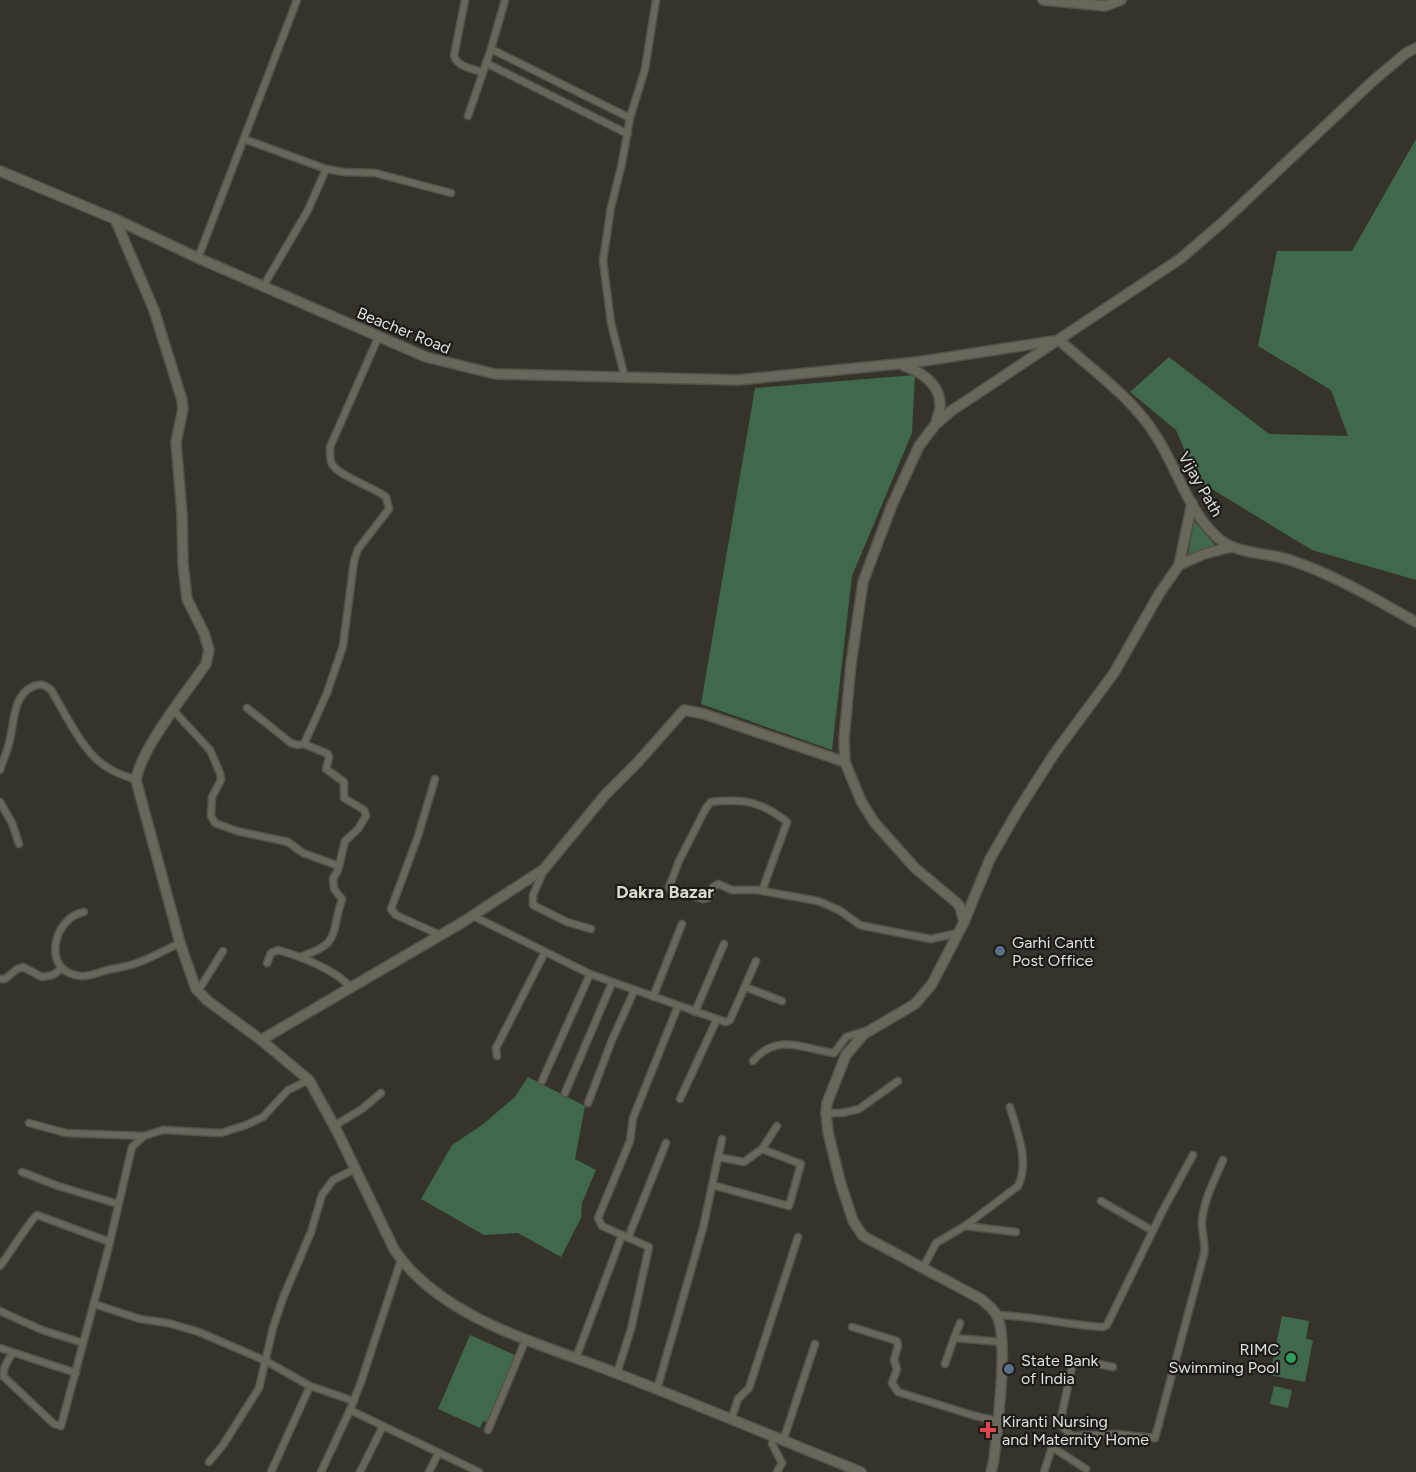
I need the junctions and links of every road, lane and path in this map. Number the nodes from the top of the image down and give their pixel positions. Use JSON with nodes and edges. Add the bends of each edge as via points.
{"nodes":[{"id":1,"x":297,"y":0,"type":"edge"},
{"id":2,"x":465,"y":0,"type":"edge"},
{"id":3,"x":505,"y":0,"type":"edge"},
{"id":4,"x":656,"y":0,"type":"edge"},
{"id":5,"x":1043,"y":0,"type":"edge"},
{"id":6,"x":1121,"y":0,"type":"edge"},
{"id":7,"x":1416,"y":48,"type":"edge"},
{"id":8,"x":491,"y":49,"type":"junction"},
{"id":9,"x":486,"y":63,"type":"junction"},
{"id":10,"x":483,"y":72,"type":"junction"},
{"id":11,"x":468,"y":116,"type":"dead end"},
{"id":12,"x":630,"y":118,"type":"junction"},
{"id":13,"x":628,"y":134,"type":"junction"},
{"id":14,"x":244,"y":139,"type":"junction"},
{"id":15,"x":326,"y":169,"type":"junction"},
{"id":16,"x":0,"y":171,"type":"edge"},
{"id":17,"x":451,"y":193,"type":"dead end"},
{"id":18,"x":115,"y":219,"type":"junction"},
{"id":19,"x":198,"y":258,"type":"junction"},
{"id":20,"x":264,"y":285,"type":"junction"},
{"id":21,"x":378,"y":338,"type":"junction"},
{"id":22,"x":1059,"y":340,"type":"junction"},
{"id":23,"x":899,"y":364,"type":"junction"},
{"id":24,"x":625,"y":378,"type":"junction"},
{"id":25,"x":935,"y":425,"type":"junction"},
{"id":26,"x":1192,"y":502,"type":"junction"},
{"id":27,"x":1231,"y":547,"type":"junction"},
{"id":28,"x":1179,"y":565,"type":"junction"},
{"id":29,"x":1416,"y":622,"type":"edge"},
{"id":30,"x":248,"y":708,"type":"dead end"},
{"id":31,"x":174,"y":711,"type":"junction"},
{"id":32,"x":304,"y":744,"type":"junction"},
{"id":33,"x":845,"y":762,"type":"junction"},
{"id":34,"x":0,"y":770,"type":"edge"},
{"id":35,"x":435,"y":779,"type":"dead end"},
{"id":36,"x":136,"y":780,"type":"junction"},
{"id":37,"x":0,"y":802,"type":"edge"},
{"id":38,"x":19,"y":844,"type":"dead end"},
{"id":39,"x":339,"y":866,"type":"junction"},
{"id":40,"x":544,"y":870,"type":"junction"},
{"id":41,"x":762,"y":891,"type":"junction"},
{"id":42,"x":84,"y":912,"type":"dead end"},
{"id":43,"x":473,"y":916,"type":"junction"},
{"id":44,"x":964,"y":922,"type":"junction"},
{"id":45,"x":682,"y":924,"type":"dead end"},
{"id":46,"x":591,"y":929,"type":"dead end"},
{"id":47,"x":959,"y":933,"type":"junction"},
{"id":48,"x":440,"y":935,"type":"junction"},
{"id":49,"x":180,"y":943,"type":"junction"},
{"id":50,"x":724,"y":944,"type":"dead end"},
{"id":51,"x":223,"y":951,"type":"dead end"},
{"id":52,"x":545,"y":952,"type":"junction"},
{"id":53,"x":300,"y":957,"type":"junction"},
{"id":54,"x":756,"y":962,"type":"dead end"},
{"id":55,"x":267,"y":963,"type":"dead end"},
{"id":56,"x":61,"y":969,"type":"junction"},
{"id":57,"x":590,"y":974,"type":"junction"},
{"id":58,"x":0,"y":979,"type":"edge"},
{"id":59,"x":612,"y":983,"type":"junction"},
{"id":60,"x":350,"y":987,"type":"junction"},
{"id":61,"x":745,"y":987,"type":"junction"},
{"id":62,"x":198,"y":991,"type":"junction"},
{"id":63,"x":634,"y":991,"type":"junction"},
{"id":64,"x":653,"y":997,"type":"junction"},
{"id":65,"x":782,"y":1001,"type":"dead end"},
{"id":66,"x":678,"y":1006,"type":"junction"},
{"id":67,"x":695,"y":1012,"type":"junction"},
{"id":68,"x":717,"y":1019,"type":"junction"},
{"id":69,"x":872,"y":1030,"type":"junction"},
{"id":70,"x":261,"y":1040,"type":"junction"},
{"id":71,"x":497,"y":1056,"type":"dead end"},
{"id":72,"x":753,"y":1061,"type":"dead end"},
{"id":73,"x":309,"y":1080,"type":"junction"},
{"id":74,"x":542,"y":1081,"type":"dead end"},
{"id":75,"x":898,"y":1081,"type":"dead end"},
{"id":76,"x":381,"y":1093,"type":"dead end"},
{"id":77,"x":564,"y":1093,"type":"dead end"},
{"id":78,"x":680,"y":1099,"type":"dead end"},
{"id":79,"x":588,"y":1103,"type":"dead end"},
{"id":80,"x":1010,"y":1107,"type":"dead end"},
{"id":81,"x":826,"y":1113,"type":"junction"},
{"id":82,"x":29,"y":1123,"type":"dead end"},
{"id":83,"x":334,"y":1125,"type":"junction"},
{"id":84,"x":777,"y":1126,"type":"dead end"},
{"id":85,"x":144,"y":1136,"type":"junction"},
{"id":86,"x":722,"y":1139,"type":"dead end"},
{"id":87,"x":666,"y":1143,"type":"dead end"},
{"id":88,"x":762,"y":1149,"type":"junction"},
{"id":89,"x":1193,"y":1155,"type":"dead end"},
{"id":90,"x":718,"y":1157,"type":"junction"},
{"id":91,"x":1222,"y":1160,"type":"dead end"},
{"id":92,"x":355,"y":1169,"type":"junction"},
{"id":93,"x":22,"y":1172,"type":"dead end"},
{"id":94,"x":712,"y":1185,"type":"junction"},
{"id":95,"x":1101,"y":1202,"type":"dead end"},
{"id":96,"x":118,"y":1204,"type":"junction"},
{"id":97,"x":965,"y":1226,"type":"junction"},
{"id":98,"x":1153,"y":1231,"type":"junction"},
{"id":99,"x":1016,"y":1232,"type":"dead end"},
{"id":100,"x":625,"y":1237,"type":"junction"},
{"id":101,"x":798,"y":1237,"type":"dead end"},
{"id":102,"x":110,"y":1242,"type":"junction"},
{"id":103,"x":401,"y":1260,"type":"junction"},
{"id":104,"x":0,"y":1266,"type":"edge"},
{"id":105,"x":923,"y":1268,"type":"junction"},
{"id":106,"x":94,"y":1304,"type":"junction"},
{"id":107,"x":0,"y":1311,"type":"edge"},
{"id":108,"x":997,"y":1316,"type":"junction"},
{"id":109,"x":960,"y":1323,"type":"dead end"},
{"id":110,"x":852,"y":1327,"type":"dead end"},
{"id":111,"x":954,"y":1338,"type":"junction"},
{"id":112,"x":525,"y":1339,"type":"junction"},
{"id":113,"x":1002,"y":1342,"type":"junction"},
{"id":114,"x":83,"y":1343,"type":"junction"},
{"id":115,"x":815,"y":1344,"type":"dead end"},
{"id":116,"x":0,"y":1348,"type":"edge"},
{"id":117,"x":13,"y":1353,"type":"junction"},
{"id":118,"x":576,"y":1358,"type":"junction"},
{"id":119,"x":266,"y":1361,"type":"junction"},
{"id":120,"x":945,"y":1364,"type":"dead end"},
{"id":121,"x":1113,"y":1367,"type":"dead end"},
{"id":122,"x":76,"y":1373,"type":"junction"},
{"id":123,"x":617,"y":1373,"type":"junction"},
{"id":124,"x":310,"y":1386,"type":"junction"},
{"id":125,"x":657,"y":1389,"type":"junction"},
{"id":126,"x":354,"y":1401,"type":"junction"},
{"id":127,"x":350,"y":1410,"type":"junction"},
{"id":128,"x":731,"y":1420,"type":"junction"},
{"id":129,"x":998,"y":1420,"type":"junction"},
{"id":130,"x":383,"y":1426,"type":"junction"},
{"id":131,"x":488,"y":1430,"type":"dead end"},
{"id":132,"x":1071,"y":1436,"type":"junction"},
{"id":133,"x":773,"y":1438,"type":"junction"},
{"id":134,"x":783,"y":1441,"type":"junction"},
{"id":135,"x":1052,"y":1447,"type":"junction"},
{"id":136,"x":438,"y":1454,"type":"junction"},
{"id":137,"x":209,"y":1462,"type":"dead end"},
{"id":138,"x":467,"y":1469,"type":"edge"},
{"id":139,"x":1086,"y":1469,"type":"dead end"},
{"id":140,"x":271,"y":1472,"type":"edge"},
{"id":141,"x":321,"y":1472,"type":"edge"},
{"id":142,"x":360,"y":1472,"type":"edge"},
{"id":143,"x":429,"y":1472,"type":"edge"},
{"id":144,"x":479,"y":1472,"type":"edge"},
{"id":145,"x":777,"y":1472,"type":"edge"},
{"id":146,"x":861,"y":1472,"type":"edge"},
{"id":147,"x":991,"y":1472,"type":"edge"},
{"id":148,"x":1044,"y":1472,"type":"edge"}],
"edges":[{"from":1,"to":14,"type":"street"},
{"from":2,"to":10,"type":"street","via":[[454,56],[462,66]]},
{"from":3,"to":8,"type":"street"},
{"from":4,"to":12,"type":"street","via":[[645,69]]},
{"from":5,"to":6,"type":"street","via":[[1105,6]]},
{"from":7,"to":22,"type":"street","via":[[1374,80],[1180,260]]},
{"from":8,"to":9,"type":"street"},
{"from":8,"to":12,"type":"street"},
{"from":9,"to":10,"type":"street"},
{"from":9,"to":13,"type":"street"},
{"from":10,"to":11,"type":"street"},
{"from":12,"to":13,"type":"street"},
{"from":13,"to":24,"type":"street","via":[[610,207],[603,261],[611,323]]},
{"from":14,"to":15,"type":"street"},
{"from":14,"to":19,"type":"street"},
{"from":15,"to":17,"type":"street","via":[[375,173]]},
{"from":15,"to":20,"type":"street","via":[[308,210]]},
{"from":16,"to":18,"type":"street","name":"Beacher Road"},
{"from":18,"to":19,"type":"street","name":"Beacher Road"},
{"from":18,"to":31,"type":"street","via":[[154,310],[182,400],[176,442],[187,599],[209,650],[206,664]]},
{"from":19,"to":20,"type":"street","name":"Beacher Road"},
{"from":20,"to":21,"type":"street","name":"Beacher Road"},
{"from":21,"to":24,"type":"street","name":"Beacher Road","via":[[426,357],[495,374]]},
{"from":21,"to":32,"type":"street","via":[[330,447],[330,461],[335,469],[377,489],[386,497],[389,509],[358,549],[343,646]]},
{"from":22,"to":23,"type":"street","name":"Beacher Road"},
{"from":22,"to":25,"type":"street"},
{"from":22,"to":26,"type":"street","name":"Vijay Path","via":[[1137,409]]},
{"from":23,"to":24,"type":"street","name":"Beacher Road","via":[[738,380]]},
{"from":23,"to":25,"type":"street","via":[[918,371],[938,395],[941,405]]},
{"from":25,"to":33,"type":"street","via":[[919,446],[892,504],[864,582],[850,664]]},
{"from":26,"to":27,"type":"street","name":"Vijay Path","via":[[1216,537]]},
{"from":26,"to":28,"type":"street"},
{"from":27,"to":28,"type":"street"},
{"from":27,"to":29,"type":"street","name":"Vijay Path","via":[[1288,559],[1340,579]]},
{"from":28,"to":44,"type":"street","via":[[1114,674],[1054,754],[1017,812],[990,859]]},
{"from":30,"to":32,"type":"street","via":[[285,740]]},
{"from":31,"to":36,"type":"street","via":[[146,752]]},
{"from":31,"to":39,"type":"street","via":[[210,750],[220,773],[221,780],[212,797],[211,816],[216,823],[288,842],[303,853]]},
{"from":32,"to":39,"type":"street","via":[[328,754],[326,769],[344,782],[344,798],[366,813],[358,829],[345,841]]},
{"from":33,"to":40,"type":"street","via":[[684,710],[605,795]]},
{"from":33,"to":44,"type":"street","via":[[874,822],[915,868],[957,903]]},
{"from":34,"to":36,"type":"street","via":[[21,695],[39,684],[51,690],[94,756],[109,769]]},
{"from":35,"to":48,"type":"street","via":[[391,909]]},
{"from":36,"to":49,"type":"street"},
{"from":37,"to":38,"type":"street"},
{"from":39,"to":53,"type":"street","via":[[333,884],[342,899],[335,932],[321,949]]},
{"from":40,"to":43,"type":"street"},
{"from":40,"to":46,"type":"street","via":[[533,905]]},
{"from":41,"to":41,"type":"street","via":[[732,890],[718,884],[704,899],[669,889],[679,861],[711,802],[752,802],[771,809],[787,822]]},
{"from":41,"to":47,"type":"street","via":[[818,901],[869,927],[931,939]]},
{"from":42,"to":56,"type":"street","via":[[65,921],[56,939]]},
{"from":43,"to":48,"type":"street"},
{"from":43,"to":52,"type":"street"},
{"from":44,"to":47,"type":"street"},
{"from":45,"to":64,"type":"street"},
{"from":47,"to":69,"type":"street","via":[[932,984],[915,1004]]},
{"from":48,"to":60,"type":"street"},
{"from":49,"to":56,"type":"street","via":[[135,964],[87,975]]},
{"from":49,"to":62,"type":"street"},
{"from":50,"to":67,"type":"street"},
{"from":51,"to":62,"type":"street"},
{"from":52,"to":57,"type":"street"},
{"from":52,"to":71,"type":"street","via":[[496,1048]]},
{"from":53,"to":55,"type":"street","via":[[275,950]]},
{"from":53,"to":60,"type":"street","via":[[338,976]]},
{"from":54,"to":61,"type":"street"},
{"from":56,"to":58,"type":"street","via":[[42,977],[23,967]]},
{"from":57,"to":59,"type":"street"},
{"from":57,"to":74,"type":"street"},
{"from":59,"to":63,"type":"street"},
{"from":59,"to":77,"type":"street"},
{"from":60,"to":70,"type":"street"},
{"from":61,"to":65,"type":"street"},
{"from":61,"to":68,"type":"street","via":[[730,1020]]},
{"from":62,"to":70,"type":"street"},
{"from":63,"to":64,"type":"street"},
{"from":63,"to":79,"type":"street"},
{"from":64,"to":66,"type":"street"},
{"from":66,"to":67,"type":"street"},
{"from":66,"to":100,"type":"street","via":[[599,1215],[602,1226]]},
{"from":67,"to":68,"type":"street"},
{"from":68,"to":78,"type":"street"},
{"from":69,"to":72,"type":"street","via":[[846,1037],[834,1053],[782,1044],[767,1048]]},
{"from":69,"to":81,"type":"street","via":[[846,1055]]},
{"from":70,"to":73,"type":"street"},
{"from":73,"to":83,"type":"street"},
{"from":73,"to":85,"type":"street","via":[[288,1090],[263,1117],[246,1125],[221,1133],[171,1130]]},
{"from":75,"to":81,"type":"street","via":[[859,1109]]},
{"from":76,"to":83,"type":"street"},
{"from":80,"to":97,"type":"street","via":[[1020,1144],[1022,1179],[1004,1198]]},
{"from":81,"to":105,"type":"street","via":[[840,1181],[857,1230]]},
{"from":82,"to":85,"type":"street","via":[[66,1133]]},
{"from":83,"to":92,"type":"street"},
{"from":84,"to":88,"type":"street"},
{"from":85,"to":96,"type":"street","via":[[132,1147]]},
{"from":86,"to":90,"type":"street"},
{"from":87,"to":100,"type":"street"},
{"from":88,"to":90,"type":"street","via":[[744,1162]]},
{"from":88,"to":94,"type":"street","via":[[801,1164],[789,1206]]},
{"from":89,"to":98,"type":"street"},
{"from":90,"to":94,"type":"street"},
{"from":91,"to":132,"type":"street","via":[[1207,1200],[1202,1221],[1204,1254],[1155,1438],[1115,1434]]},
{"from":92,"to":103,"type":"street"},
{"from":92,"to":119,"type":"street","via":[[333,1180],[322,1195],[280,1308]]},
{"from":93,"to":96,"type":"street"},
{"from":94,"to":125,"type":"street"},
{"from":95,"to":98,"type":"street"},
{"from":96,"to":102,"type":"street"},
{"from":97,"to":99,"type":"street"},
{"from":97,"to":105,"type":"street","via":[[936,1243]]},
{"from":98,"to":108,"type":"street","via":[[1105,1326]]},
{"from":100,"to":118,"type":"street"},
{"from":100,"to":123,"type":"street","via":[[645,1244],[650,1251]]},
{"from":101,"to":128,"type":"street","via":[[749,1388],[738,1399]]},
{"from":102,"to":104,"type":"street","via":[[37,1215]]},
{"from":102,"to":106,"type":"street"},
{"from":103,"to":112,"type":"street","via":[[447,1300]]},
{"from":103,"to":126,"type":"street"},
{"from":105,"to":108,"type":"street","via":[[981,1299]]},
{"from":106,"to":114,"type":"street"},
{"from":106,"to":119,"type":"street","via":[[199,1332]]},
{"from":107,"to":114,"type":"street"},
{"from":108,"to":113,"type":"street"},
{"from":109,"to":111,"type":"street"},
{"from":110,"to":129,"type":"street","via":[[897,1341],[897,1369],[892,1383],[898,1392]]},
{"from":111,"to":113,"type":"street"},
{"from":111,"to":120,"type":"street"},
{"from":112,"to":118,"type":"street"},
{"from":112,"to":131,"type":"street"},
{"from":113,"to":129,"type":"street"},
{"from":114,"to":122,"type":"street"},
{"from":115,"to":134,"type":"street"},
{"from":116,"to":117,"type":"street"},
{"from":117,"to":122,"type":"street"},
{"from":117,"to":122,"type":"street","via":[[4,1377],[58,1426],[63,1422]]},
{"from":118,"to":123,"type":"street"},
{"from":119,"to":124,"type":"street"},
{"from":119,"to":137,"type":"street","via":[[256,1394]]},
{"from":121,"to":132,"type":"street","via":[[1073,1362],[1061,1418]]},
{"from":123,"to":125,"type":"street"},
{"from":124,"to":126,"type":"street"},
{"from":124,"to":140,"type":"street"},
{"from":125,"to":128,"type":"street"},
{"from":126,"to":127,"type":"street"},
{"from":127,"to":130,"type":"street"},
{"from":127,"to":141,"type":"street"},
{"from":128,"to":133,"type":"street"},
{"from":129,"to":147,"type":"street"},
{"from":130,"to":136,"type":"street"},
{"from":130,"to":142,"type":"street"},
{"from":132,"to":135,"type":"street"},
{"from":133,"to":134,"type":"street"},
{"from":133,"to":145,"type":"street","via":[[772,1444],[782,1462]]},
{"from":134,"to":146,"type":"street"},
{"from":135,"to":139,"type":"street"},
{"from":135,"to":148,"type":"street"},
{"from":136,"to":138,"type":"street"},
{"from":136,"to":143,"type":"street"},
{"from":138,"to":144,"type":"street"}]}
